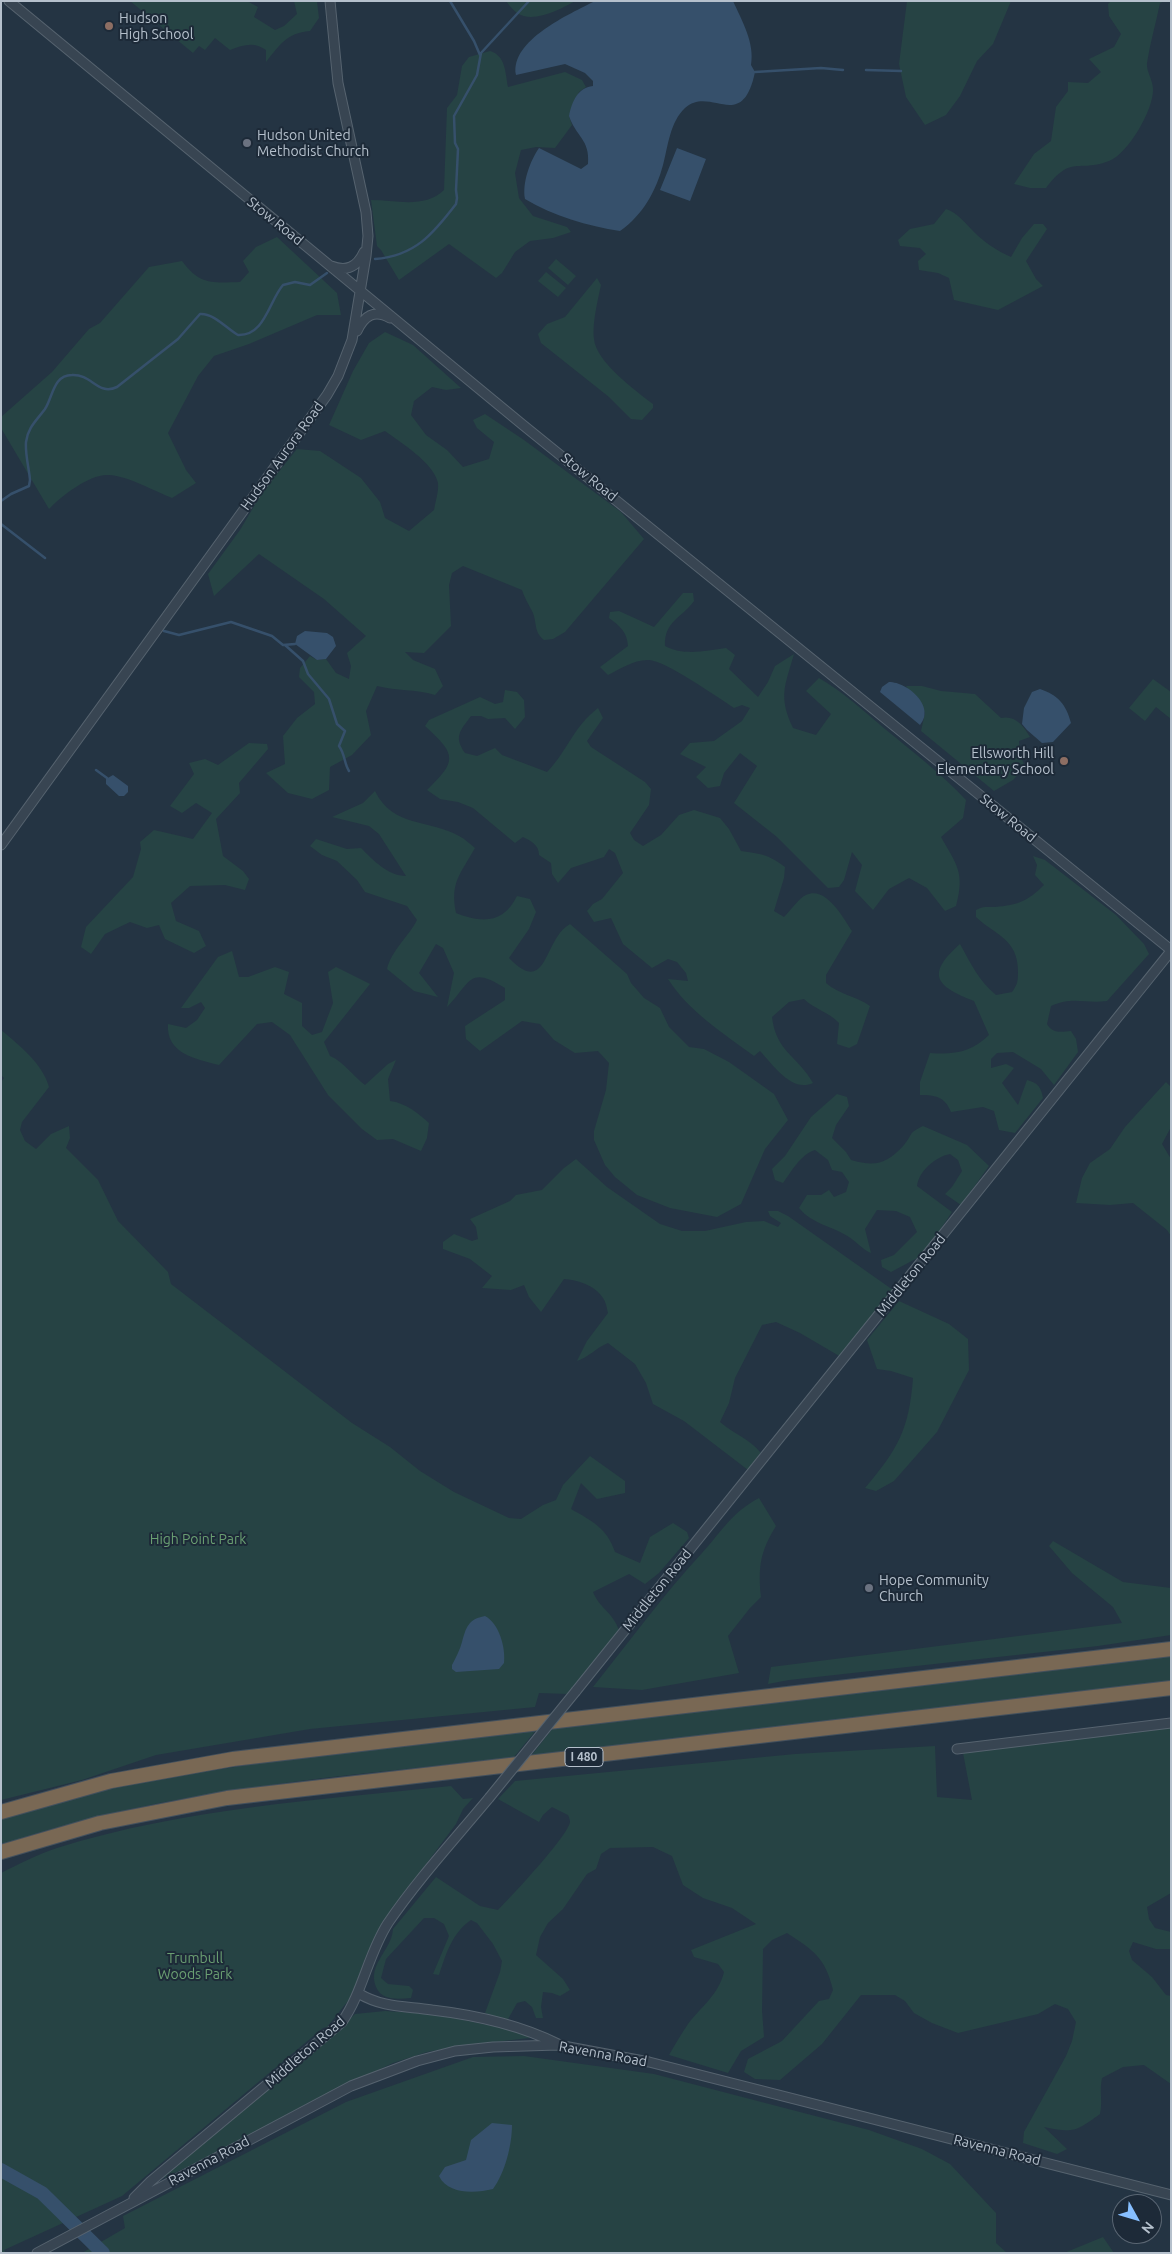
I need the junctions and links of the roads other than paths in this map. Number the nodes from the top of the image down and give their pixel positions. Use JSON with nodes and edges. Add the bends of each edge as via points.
{"nodes":[{"id":1,"x":9,"y":1,"type":"edge"},
{"id":2,"x":330,"y":1,"type":"edge"},
{"id":3,"x":367,"y":246,"type":"junction"},
{"id":4,"x":328,"y":265,"type":"junction"},
{"id":5,"x":361,"y":291,"type":"junction"},
{"id":6,"x":402,"y":325,"type":"junction"},
{"id":7,"x":352,"y":340,"type":"junction"},
{"id":8,"x":1,"y":845,"type":"edge"},
{"id":9,"x":1171,"y":950,"type":"edge"},
{"id":10,"x":1171,"y":1649,"type":"edge"},
{"id":11,"x":1171,"y":1688,"type":"edge"},
{"id":12,"x":1171,"y":1723,"type":"edge"},
{"id":13,"x":957,"y":1749,"type":"dead end"},
{"id":14,"x":1,"y":1812,"type":"edge"},
{"id":15,"x":1,"y":1852,"type":"edge"},
{"id":16,"x":358,"y":1994,"type":"junction"},
{"id":17,"x":558,"y":2045,"type":"junction"},
{"id":18,"x":1171,"y":2195,"type":"edge"},
{"id":19,"x":127,"y":2205,"type":"junction"},
{"id":20,"x":37,"y":2253,"type":"edge"}],
"edges":[{"from":1,"to":4,"type":"street","name":"Stow Road"},
{"from":2,"to":3,"type":"street","name":"Hudson Aurora Road","via":[[338,83],[366,212]]},
{"from":3,"to":4,"type":"street","via":[[360,262],[352,268],[338,269]]},
{"from":3,"to":5,"type":"street","name":"Hudson Aurora Road"},
{"from":4,"to":5,"type":"street","name":"Stow Road"},
{"from":5,"to":6,"type":"street","name":"Stow Road"},
{"from":5,"to":7,"type":"street","name":"Hudson Aurora Road"},
{"from":6,"to":7,"type":"street","via":[[373,314],[362,321]]},
{"from":6,"to":9,"type":"street","name":"Stow Road"},
{"from":7,"to":8,"type":"street","name":"Hudson Aurora Road","via":[[342,369],[327,395]]},
{"from":9,"to":16,"type":"street","name":"Middleton Road","bridge":true,"via":[[388,1924]]},
{"from":10,"to":14,"type":"highway","via":[[233,1759],[111,1781]]},
{"from":11,"to":15,"type":"highway","number":"I 480","via":[[227,1798],[100,1823]]},
{"from":12,"to":13,"type":"street"},
{"from":16,"to":17,"type":"street","via":[[387,2006],[480,2018],[534,2032]]},
{"from":16,"to":19,"type":"street","name":"Middleton Road","via":[[342,2022],[328,2035],[151,2181]]},
{"from":17,"to":18,"type":"street","name":"Ravenna Road","via":[[649,2062]]},
{"from":17,"to":19,"type":"street","name":"Ravenna Road","via":[[456,2051],[386,2071],[312,2106]]},
{"from":19,"to":20,"type":"street","name":"Ravenna Road"}]}
